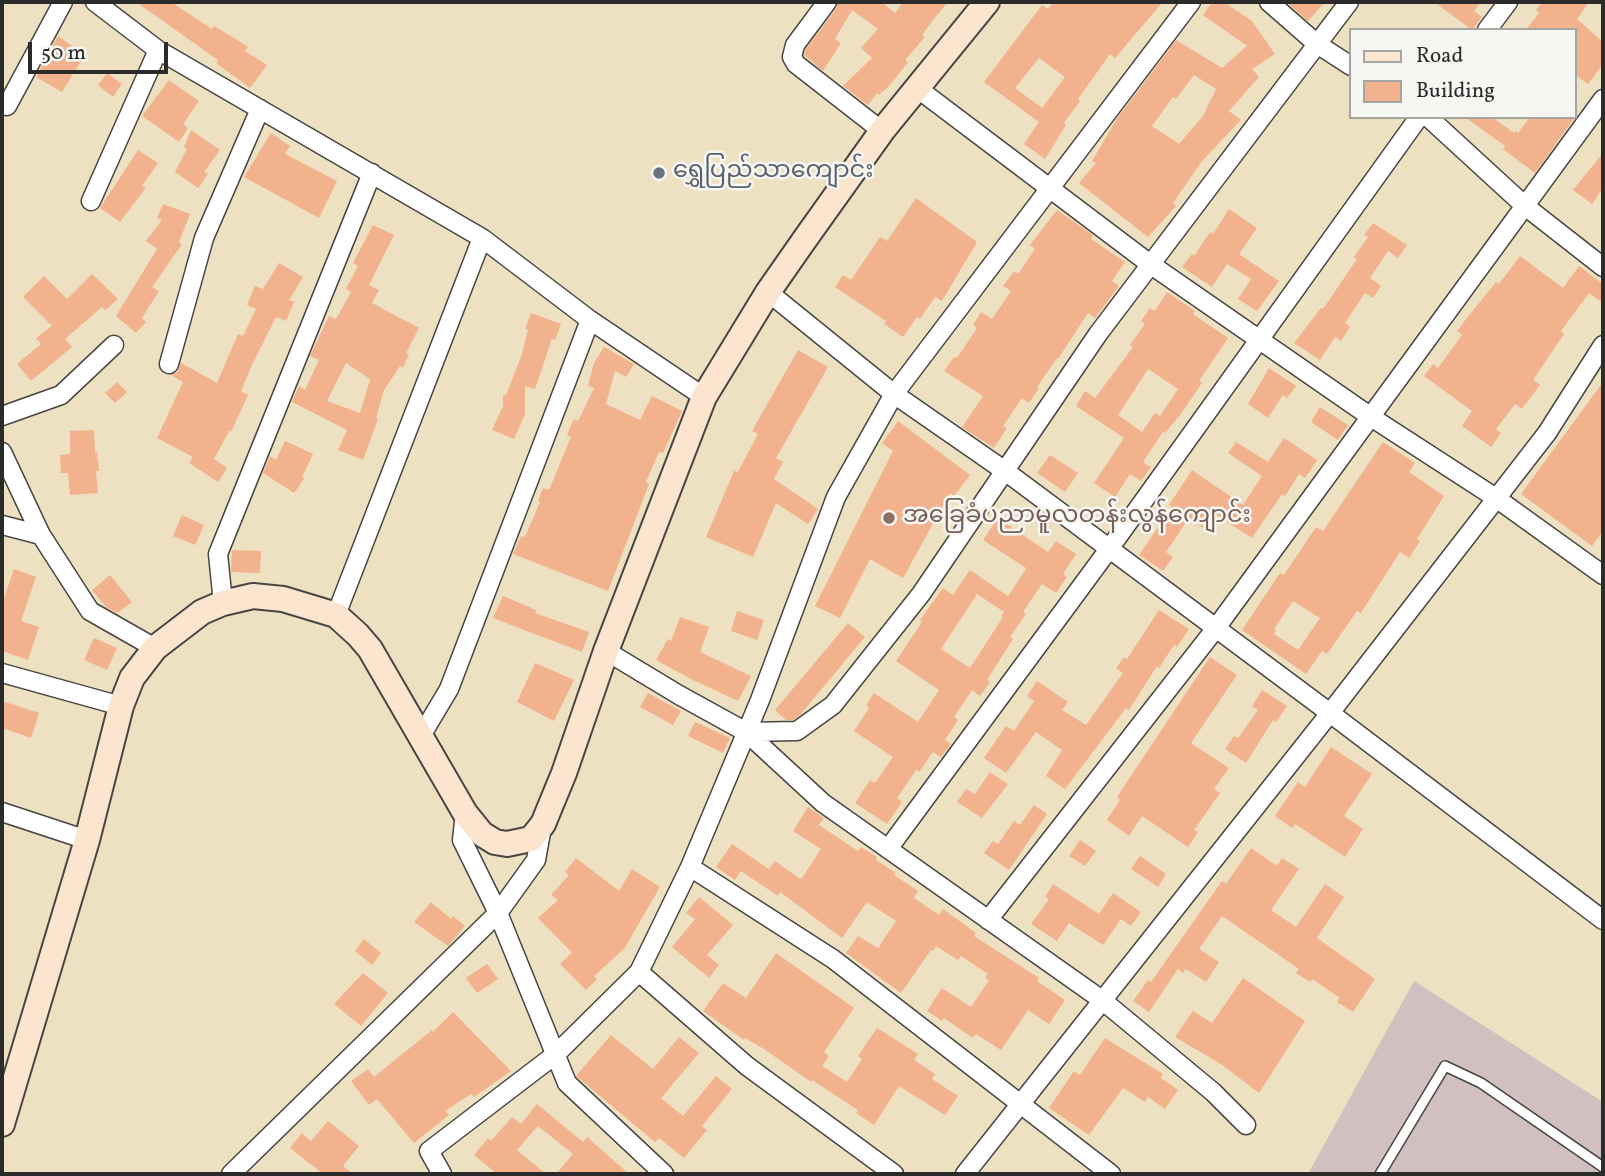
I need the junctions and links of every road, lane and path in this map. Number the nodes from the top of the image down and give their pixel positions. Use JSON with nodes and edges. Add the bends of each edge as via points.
{"nodes":[{"id":1,"x":63,"y":2,"type":"edge"},
{"id":2,"x":95,"y":2,"type":"edge"},
{"id":3,"x":827,"y":2,"type":"edge"},
{"id":4,"x":987,"y":2,"type":"edge"},
{"id":5,"x":1191,"y":2,"type":"edge"},
{"id":6,"x":1269,"y":2,"type":"edge"},
{"id":7,"x":1349,"y":2,"type":"edge"},
{"id":8,"x":1508,"y":2,"type":"edge"},
{"id":9,"x":1488,"y":28,"type":"edge"},
{"id":10,"x":1317,"y":44,"type":"junction"},
{"id":11,"x":158,"y":50,"type":"junction"},
{"id":12,"x":1350,"y":65,"type":"edge"},
{"id":13,"x":917,"y":88,"type":"junction"},
{"id":14,"x":1603,"y":99,"type":"edge"},
{"id":15,"x":7,"y":106,"type":"dead end"},
{"id":16,"x":260,"y":109,"type":"junction"},
{"id":17,"x":1418,"y":119,"type":"edge"},
{"id":18,"x":1430,"y":119,"type":"edge"},
{"id":19,"x":882,"y":131,"type":"junction"},
{"id":20,"x":372,"y":173,"type":"junction"},
{"id":21,"x":1050,"y":187,"type":"junction"},
{"id":22,"x":91,"y":201,"type":"dead end"},
{"id":23,"x":1525,"y":206,"type":"junction"},
{"id":24,"x":482,"y":238,"type":"junction"},
{"id":25,"x":1150,"y":264,"type":"junction"},
{"id":26,"x":1603,"y":267,"type":"edge"},
{"id":27,"x":768,"y":292,"type":"junction"},
{"id":28,"x":590,"y":320,"type":"junction"},
{"id":29,"x":1260,"y":339,"type":"junction"},
{"id":30,"x":114,"y":345,"type":"dead end"},
{"id":31,"x":1603,"y":345,"type":"edge"},
{"id":32,"x":169,"y":364,"type":"dead end"},
{"id":33,"x":894,"y":394,"type":"junction"},
{"id":34,"x":704,"y":397,"type":"junction"},
{"id":35,"x":2,"y":416,"type":"edge"},
{"id":36,"x":1371,"y":417,"type":"junction"},
{"id":37,"x":2,"y":452,"type":"edge"},
{"id":38,"x":1005,"y":471,"type":"junction"},
{"id":39,"x":1496,"y":498,"type":"junction"},
{"id":40,"x":2,"y":525,"type":"edge"},
{"id":41,"x":41,"y":535,"type":"junction"},
{"id":42,"x":1109,"y":549,"type":"junction"},
{"id":43,"x":1603,"y":575,"type":"edge"},
{"id":44,"x":223,"y":603,"type":"junction"},
{"id":45,"x":336,"y":615,"type":"junction"},
{"id":46,"x":1216,"y":628,"type":"junction"},
{"id":47,"x":155,"y":648,"type":"junction"},
{"id":48,"x":606,"y":651,"type":"junction"},
{"id":49,"x":2,"y":673,"type":"edge"},
{"id":50,"x":121,"y":706,"type":"junction"},
{"id":51,"x":1330,"y":713,"type":"junction"},
{"id":52,"x":747,"y":732,"type":"junction"},
{"id":53,"x":421,"y":736,"type":"junction"},
{"id":54,"x":2,"y":812,"type":"edge"},
{"id":55,"x":465,"y":813,"type":"junction"},
{"id":56,"x":543,"y":824,"type":"junction"},
{"id":57,"x":87,"y":839,"type":"junction"},
{"id":58,"x":888,"y":849,"type":"junction"},
{"id":59,"x":690,"y":867,"type":"junction"},
{"id":60,"x":498,"y":913,"type":"junction"},
{"id":61,"x":988,"y":920,"type":"junction"},
{"id":62,"x":1603,"y":920,"type":"edge"},
{"id":63,"x":639,"y":972,"type":"junction"},
{"id":64,"x":1102,"y":1000,"type":"junction"},
{"id":65,"x":556,"y":1054,"type":"junction"},
{"id":66,"x":1020,"y":1105,"type":"junction"},
{"id":67,"x":2,"y":1124,"type":"edge"},
{"id":68,"x":1246,"y":1125,"type":"dead end"},
{"id":69,"x":1603,"y":1167,"type":"edge"},
{"id":70,"x":231,"y":1174,"type":"edge"},
{"id":71,"x":442,"y":1174,"type":"edge"},
{"id":72,"x":664,"y":1174,"type":"edge"},
{"id":73,"x":894,"y":1174,"type":"edge"},
{"id":74,"x":965,"y":1174,"type":"edge"},
{"id":75,"x":1111,"y":1174,"type":"edge"},
{"id":76,"x":1380,"y":1174,"type":"edge"}],
"edges":[{"from":1,"to":15,"type":"street"},
{"from":2,"to":11,"type":"street"},
{"from":3,"to":19,"type":"street","via":[[795,45],[792,57]]},
{"from":4,"to":13,"type":"street"},
{"from":5,"to":21,"type":"street"},
{"from":6,"to":10,"type":"street"},
{"from":7,"to":10,"type":"street"},
{"from":8,"to":9,"type":"street"},
{"from":10,"to":12,"type":"street"},
{"from":10,"to":25,"type":"street"},
{"from":11,"to":16,"type":"street"},
{"from":11,"to":22,"type":"street"},
{"from":13,"to":19,"type":"street"},
{"from":13,"to":21,"type":"street"},
{"from":14,"to":23,"type":"street"},
{"from":16,"to":20,"type":"street"},
{"from":16,"to":32,"type":"street","via":[[204,238]]},
{"from":17,"to":29,"type":"street"},
{"from":18,"to":23,"type":"street"},
{"from":19,"to":27,"type":"street"},
{"from":20,"to":24,"type":"street"},
{"from":20,"to":44,"type":"street","via":[[218,554]]},
{"from":21,"to":25,"type":"street"},
{"from":21,"to":33,"type":"street"},
{"from":23,"to":26,"type":"street"},
{"from":23,"to":36,"type":"street"},
{"from":24,"to":28,"type":"street"},
{"from":24,"to":45,"type":"street"},
{"from":25,"to":29,"type":"street"},
{"from":25,"to":38,"type":"street"},
{"from":27,"to":33,"type":"street"},
{"from":27,"to":34,"type":"street"},
{"from":28,"to":34,"type":"street"},
{"from":28,"to":53,"type":"street","via":[[449,689]]},
{"from":29,"to":36,"type":"street"},
{"from":29,"to":42,"type":"street"},
{"from":30,"to":35,"type":"street","via":[[61,396]]},
{"from":31,"to":39,"type":"street","via":[[1546,433]]},
{"from":33,"to":38,"type":"street"},
{"from":33,"to":52,"type":"street","via":[[836,496]]},
{"from":34,"to":48,"type":"street"},
{"from":36,"to":39,"type":"street"},
{"from":36,"to":46,"type":"street"},
{"from":37,"to":41,"type":"street"},
{"from":38,"to":42,"type":"street"},
{"from":38,"to":52,"type":"street","via":[[921,594],[833,705],[797,731]]},
{"from":39,"to":43,"type":"street"},
{"from":39,"to":51,"type":"street"},
{"from":40,"to":41,"type":"street"},
{"from":41,"to":47,"type":"street","via":[[90,611]]},
{"from":42,"to":46,"type":"street"},
{"from":42,"to":58,"type":"street"},
{"from":44,"to":45,"type":"street","via":[[253,596],[283,599]]},
{"from":44,"to":47,"type":"street","via":[[202,612]]},
{"from":45,"to":53,"type":"street","via":[[370,649]]},
{"from":46,"to":51,"type":"street"},
{"from":46,"to":61,"type":"street"},
{"from":47,"to":50,"type":"street","via":[[132,678]]},
{"from":48,"to":52,"type":"street"},
{"from":48,"to":56,"type":"street"},
{"from":49,"to":50,"type":"street"},
{"from":50,"to":57,"type":"street"},
{"from":51,"to":62,"type":"street"},
{"from":51,"to":64,"type":"street"},
{"from":52,"to":58,"type":"street","via":[[823,803]]},
{"from":52,"to":59,"type":"street"},
{"from":53,"to":55,"type":"street"},
{"from":54,"to":57,"type":"street"},
{"from":55,"to":56,"type":"street","via":[[482,834],[507,844],[531,839]]},
{"from":55,"to":60,"type":"street","via":[[462,839]]},
{"from":56,"to":60,"type":"street","via":[[536,860]]},
{"from":57,"to":67,"type":"street"},
{"from":58,"to":61,"type":"street"},
{"from":59,"to":63,"type":"street"},
{"from":59,"to":66,"type":"street","via":[[833,959]]},
{"from":60,"to":65,"type":"street"},
{"from":60,"to":70,"type":"street"},
{"from":61,"to":64,"type":"street"},
{"from":63,"to":65,"type":"street"},
{"from":63,"to":73,"type":"street","via":[[747,1066]]},
{"from":64,"to":66,"type":"street"},
{"from":64,"to":68,"type":"street"},
{"from":65,"to":71,"type":"street","via":[[429,1151]]},
{"from":65,"to":72,"type":"street","via":[[567,1083]]},
{"from":66,"to":74,"type":"street"},
{"from":66,"to":75,"type":"street"},
{"from":69,"to":76,"type":"lane","via":[[1481,1083],[1445,1066]]}]}
